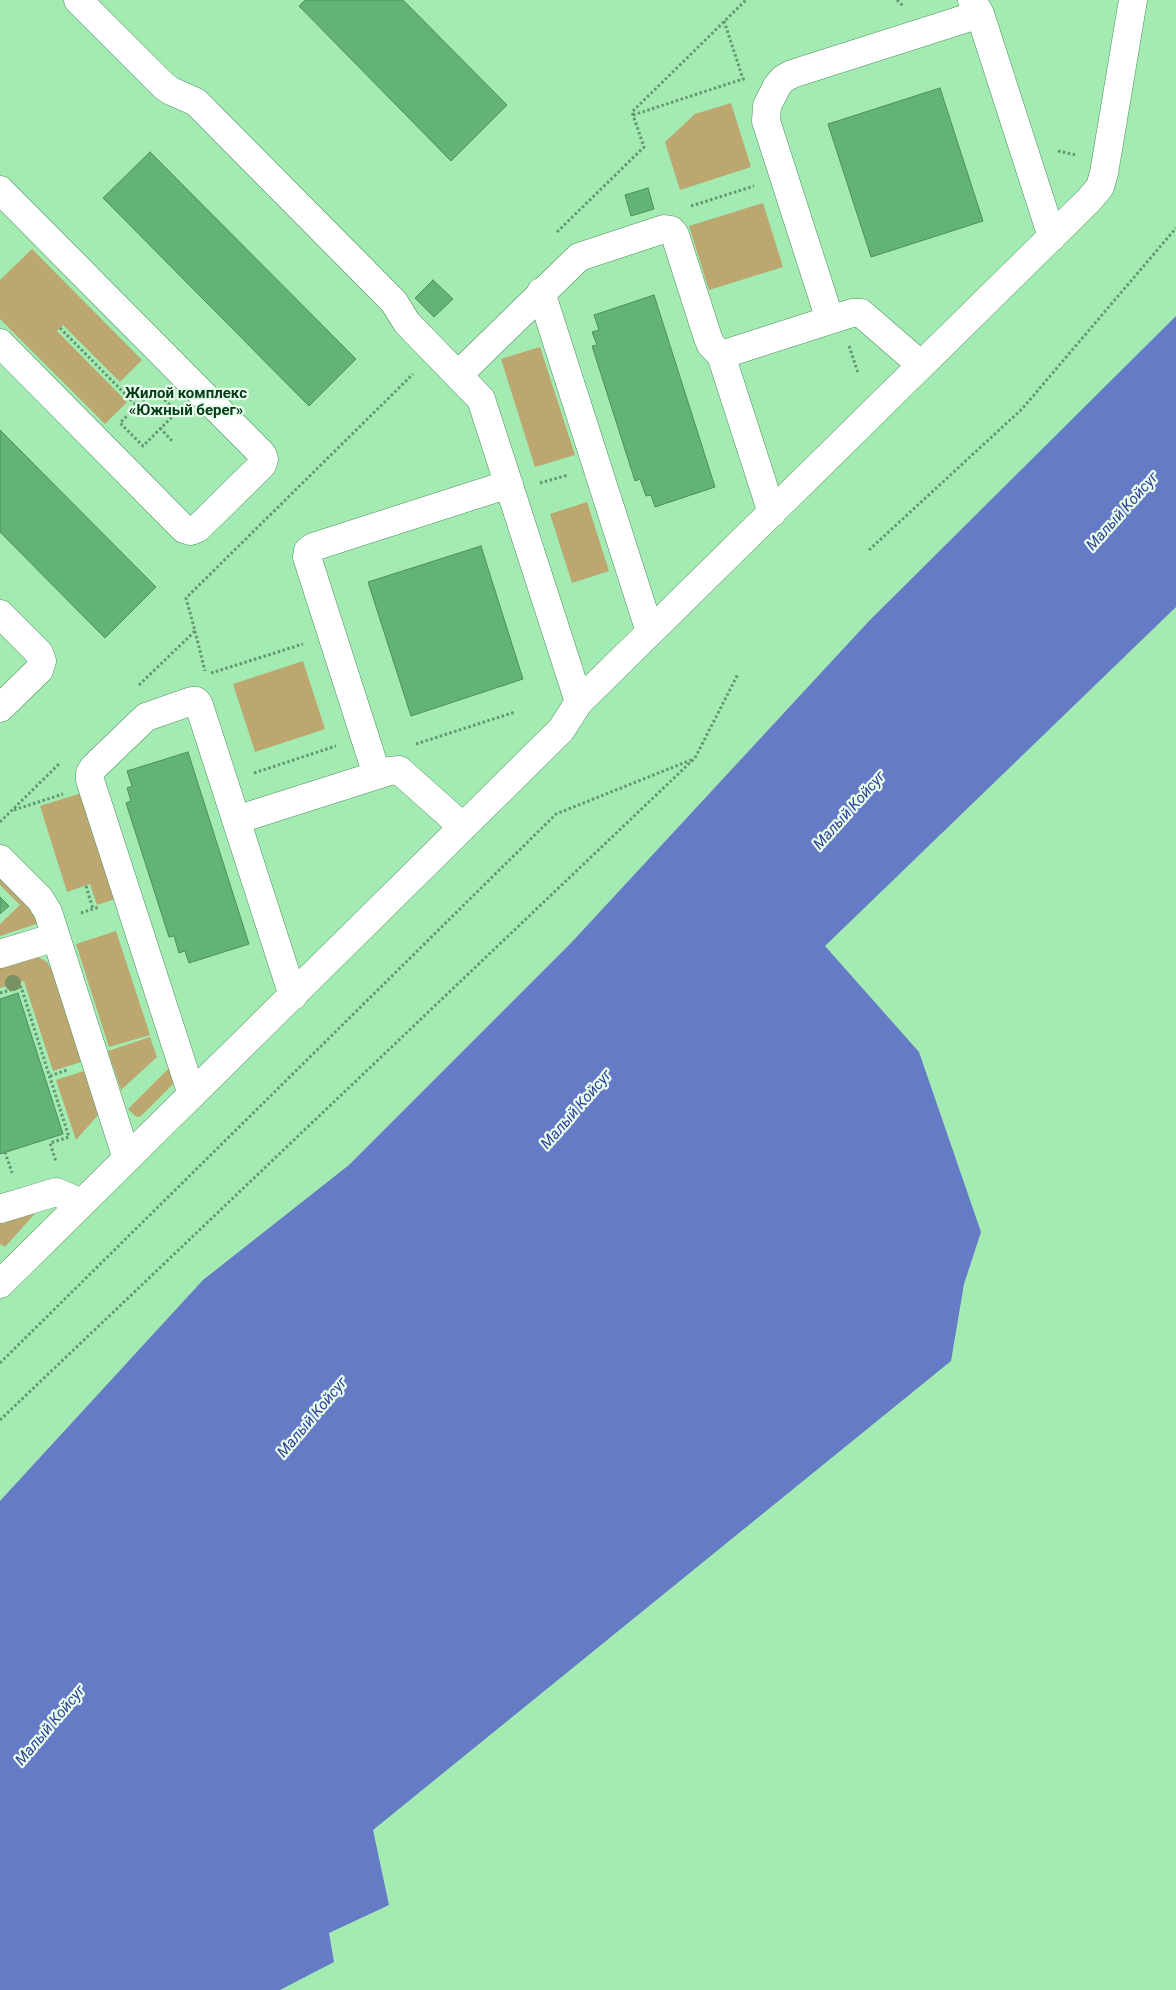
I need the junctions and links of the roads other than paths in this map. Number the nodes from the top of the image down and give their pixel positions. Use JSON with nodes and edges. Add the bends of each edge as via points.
{"nodes":[{"id":1,"x":78,"y":0,"type":"edge"},
{"id":2,"x":1133,"y":0,"type":"edge"},
{"id":3,"x":976,"y":7,"type":"edge"},
{"id":4,"x":4,"y":202,"type":"edge"},
{"id":5,"x":1052,"y":237,"type":"junction"},
{"id":6,"x":542,"y":292,"type":"junction"},
{"id":7,"x":830,"y":320,"type":"junction"},
{"id":8,"x":0,"y":343,"type":"edge"},
{"id":9,"x":721,"y":355,"type":"junction"},
{"id":10,"x":921,"y":365,"type":"junction"},
{"id":11,"x":458,"y":375,"type":"junction"},
{"id":12,"x":510,"y":488,"type":"junction"},
{"id":13,"x":772,"y":513,"type":"junction"},
{"id":14,"x":0,"y":614,"type":"edge"},
{"id":15,"x":650,"y":632,"type":"junction"},
{"id":16,"x":579,"y":702,"type":"junction"},
{"id":17,"x":0,"y":708,"type":"edge"},
{"id":18,"x":377,"y":775,"type":"junction"},
{"id":19,"x":236,"y":820,"type":"junction"},
{"id":20,"x":463,"y":827,"type":"junction"},
{"id":21,"x":0,"y":859,"type":"edge"},
{"id":22,"x":54,"y":929,"type":"junction"},
{"id":23,"x":0,"y":954,"type":"edge"},
{"id":24,"x":293,"y":996,"type":"junction"},
{"id":25,"x":192,"y":1095,"type":"junction"},
{"id":26,"x":127,"y":1159,"type":"junction"},
{"id":27,"x":82,"y":1203,"type":"junction"},
{"id":28,"x":0,"y":1209,"type":"edge"},
{"id":29,"x":4,"y":1274,"type":"edge"}],
"edges":[{"from":1,"to":11,"type":"lane","via":[[164,86],[196,102],[394,302],[407,322]]},
{"from":2,"to":5,"type":"lane","via":[[1100,187]]},
{"from":3,"to":5,"type":"lane"},
{"from":3,"to":7,"type":"lane","via":[[792,74],[783,79],[766,106],[766,121]]},
{"from":4,"to":8,"type":"lane","via":[[262,454],[262,465],[198,528],[184,529]]},
{"from":5,"to":10,"type":"lane"},
{"from":6,"to":9,"type":"lane","via":[[578,257],[664,228],[671,230],[708,338]]},
{"from":6,"to":11,"type":"lane"},
{"from":6,"to":15,"type":"lane"},
{"from":7,"to":9,"type":"lane"},
{"from":7,"to":10,"type":"lane","via":[[861,312]]},
{"from":9,"to":13,"type":"lane"},
{"from":10,"to":13,"type":"lane"},
{"from":11,"to":12,"type":"lane","via":[[481,399]]},
{"from":12,"to":16,"type":"lane"},
{"from":12,"to":18,"type":"lane","via":[[308,551],[307,557]]},
{"from":13,"to":15,"type":"lane"},
{"from":14,"to":17,"type":"lane","via":[[39,653],[42,661],[39,670]]},
{"from":15,"to":16,"type":"lane"},
{"from":16,"to":20,"type":"lane","via":[[561,730]]},
{"from":18,"to":19,"type":"lane"},
{"from":18,"to":20,"type":"lane","via":[[399,770]]},
{"from":19,"to":24,"type":"lane"},
{"from":19,"to":25,"type":"lane","via":[[196,701],[141,721],[90,773]]},
{"from":20,"to":24,"type":"lane"},
{"from":21,"to":22,"type":"lane","via":[[45,905]]},
{"from":22,"to":23,"type":"lane"},
{"from":22,"to":26,"type":"lane"},
{"from":24,"to":25,"type":"lane"},
{"from":25,"to":26,"type":"lane"},
{"from":26,"to":27,"type":"lane"},
{"from":27,"to":28,"type":"lane","via":[[56,1192]]},
{"from":27,"to":29,"type":"lane"}]}
